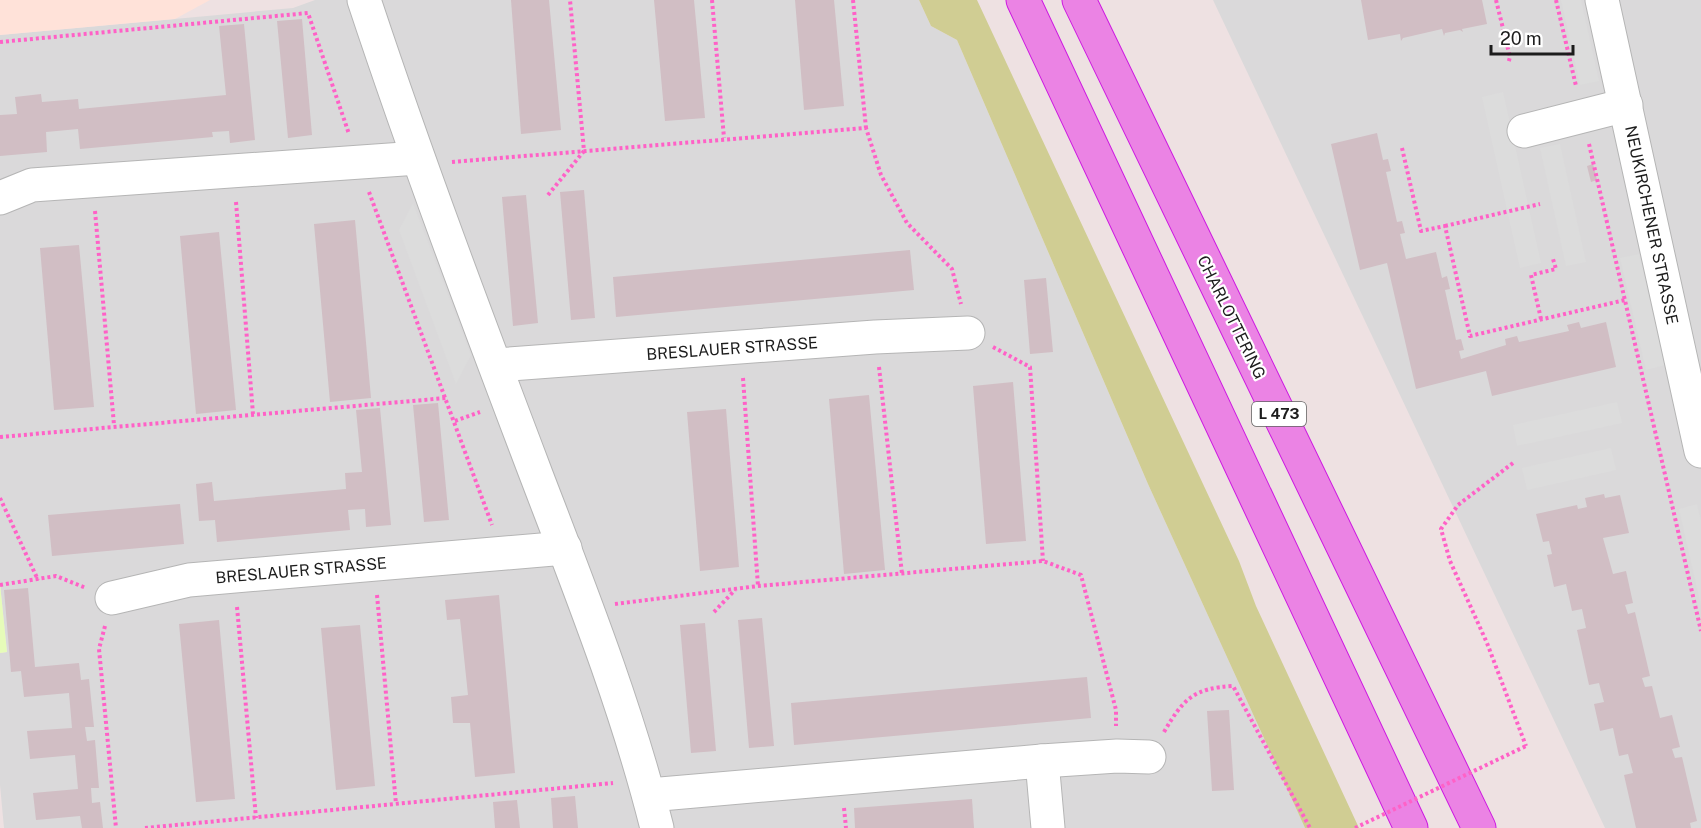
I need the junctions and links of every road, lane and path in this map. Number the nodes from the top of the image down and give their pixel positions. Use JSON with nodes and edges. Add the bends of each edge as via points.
{"nodes":[{"id":1,"x":364,"y":0,"type":"edge"},
{"id":2,"x":570,"y":0,"type":"edge"},
{"id":3,"x":712,"y":0,"type":"edge"},
{"id":4,"x":853,"y":0,"type":"edge"},
{"id":5,"x":1023,"y":0,"type":"edge"},
{"id":6,"x":1079,"y":0,"type":"edge"},
{"id":7,"x":1496,"y":0,"type":"edge"},
{"id":8,"x":1556,"y":0,"type":"edge"},
{"id":9,"x":1602,"y":0,"type":"edge"},
{"id":10,"x":1508,"y":64,"type":"dead end"},
{"id":11,"x":1626,"y":105,"type":"junction"},
{"id":12,"x":1583,"y":116,"type":"junction"},
{"id":13,"x":866,"y":128,"type":"junction"},
{"id":14,"x":1524,"y":131,"type":"dead end"},
{"id":15,"x":724,"y":138,"type":"junction"},
{"id":16,"x":1402,"y":148,"type":"dead end"},
{"id":17,"x":584,"y":151,"type":"junction"},
{"id":18,"x":419,"y":161,"type":"junction"},
{"id":19,"x":233,"y":171,"type":"junction"},
{"id":20,"x":92,"y":181,"type":"junction"},
{"id":21,"x":548,"y":195,"type":"dead end"},
{"id":22,"x":0,"y":198,"type":"edge"},
{"id":23,"x":1540,"y":204,"type":"dead end"},
{"id":24,"x":1445,"y":226,"type":"junction"},
{"id":25,"x":1553,"y":259,"type":"dead end"},
{"id":26,"x":1625,"y":300,"type":"junction"},
{"id":27,"x":1541,"y":319,"type":"junction"},
{"id":28,"x":968,"y":333,"type":"junction"},
{"id":29,"x":875,"y":337,"type":"junction"},
{"id":30,"x":740,"y":348,"type":"junction"},
{"id":31,"x":496,"y":365,"type":"junction"},
{"id":32,"x":447,"y":398,"type":"dead end"},
{"id":33,"x":253,"y":414,"type":"junction"},
{"id":34,"x":114,"y":425,"type":"junction"},
{"id":35,"x":0,"y":436,"type":"edge"},
{"id":36,"x":1701,"y":451,"type":"edge"},
{"id":37,"x":1514,"y":463,"type":"dead end"},
{"id":38,"x":0,"y":498,"type":"edge"},
{"id":39,"x":565,"y":548,"type":"junction"},
{"id":40,"x":1043,"y":561,"type":"junction"},
{"id":41,"x":375,"y":564,"type":"junction"},
{"id":42,"x":902,"y":575,"type":"junction"},
{"id":43,"x":234,"y":576,"type":"junction"},
{"id":44,"x":38,"y":580,"type":"junction"},
{"id":45,"x":0,"y":585,"type":"edge"},
{"id":46,"x":758,"y":586,"type":"junction"},
{"id":47,"x":735,"y":589,"type":"junction"},
{"id":48,"x":112,"y":598,"type":"junction"},
{"id":49,"x":587,"y":608,"type":"junction"},
{"id":50,"x":714,"y":612,"type":"dead end"},
{"id":51,"x":1701,"y":631,"type":"edge"},
{"id":52,"x":1133,"y":757,"type":"junction"},
{"id":53,"x":1042,"y":761,"type":"junction"},
{"id":54,"x":646,"y":788,"type":"junction"},
{"id":55,"x":396,"y":804,"type":"junction"},
{"id":56,"x":256,"y":818,"type":"junction"},
{"id":57,"x":116,"y":828,"type":"edge"},
{"id":58,"x":145,"y":828,"type":"edge"},
{"id":59,"x":657,"y":828,"type":"edge"},
{"id":60,"x":1048,"y":828,"type":"edge"},
{"id":61,"x":1310,"y":828,"type":"edge"},
{"id":62,"x":1355,"y":828,"type":"edge"},
{"id":63,"x":1411,"y":828,"type":"edge"},
{"id":64,"x":1479,"y":828,"type":"edge"}],
"edges":[{"from":1,"to":18,"type":"street"},
{"from":2,"to":17,"type":"path"},
{"from":3,"to":15,"type":"path"},
{"from":4,"to":13,"type":"path"},
{"from":5,"to":63,"type":"highway"},
{"from":6,"to":64,"type":"highway","name":"CHARLOTTERING","number":"L 473"},
{"from":7,"to":10,"type":"path","via":[[1510,57]]},
{"from":8,"to":12,"type":"path"},
{"from":9,"to":11,"type":"street","name":"NEUKIRCHENER STRASSE"},
{"from":11,"to":12,"type":"street"},
{"from":11,"to":36,"type":"street","name":"NEUKIRCHENER STRASSE"},
{"from":12,"to":14,"type":"street"},
{"from":12,"to":26,"type":"path"},
{"from":13,"to":15,"type":"path"},
{"from":13,"to":28,"type":"path","via":[[881,175],[907,223],[952,269]]},
{"from":15,"to":17,"type":"path"},
{"from":16,"to":24,"type":"path","via":[[1421,231]]},
{"from":17,"to":18,"type":"path"},
{"from":17,"to":21,"type":"path"},
{"from":18,"to":19,"type":"street"},
{"from":18,"to":31,"type":"street"},
{"from":19,"to":20,"type":"street"},
{"from":19,"to":33,"type":"path"},
{"from":20,"to":22,"type":"street","via":[[32,185]]},
{"from":20,"to":34,"type":"path"},
{"from":23,"to":24,"type":"path"},
{"from":24,"to":27,"type":"path","via":[[1470,336]]},
{"from":25,"to":27,"type":"path","via":[[1556,269],[1531,275]]},
{"from":26,"to":27,"type":"path"},
{"from":26,"to":51,"type":"path"},
{"from":28,"to":29,"type":"street","name":"BRESLAUER STRASSE"},
{"from":28,"to":40,"type":"path","via":[[1029,367]]},
{"from":29,"to":30,"type":"street","name":"BRESLAUER STRASSE"},
{"from":29,"to":42,"type":"path"},
{"from":30,"to":31,"type":"street","name":"BRESLAUER STRASSE"},
{"from":30,"to":46,"type":"path"},
{"from":31,"to":39,"type":"street"},
{"from":32,"to":33,"type":"path"},
{"from":33,"to":34,"type":"path"},
{"from":34,"to":35,"type":"path"},
{"from":37,"to":62,"type":"path","bridge":true,"via":[[1458,505],[1441,529],[1450,561],[1488,643],[1526,746]]},
{"from":38,"to":44,"type":"path"},
{"from":39,"to":41,"type":"street","name":"BRESLAUER STRASSE"},
{"from":39,"to":49,"type":"street"},
{"from":40,"to":42,"type":"path"},
{"from":40,"to":52,"type":"path","via":[[1081,575],[1116,710]]},
{"from":41,"to":43,"type":"street","name":"BRESLAUER STRASSE"},
{"from":41,"to":55,"type":"path"},
{"from":42,"to":46,"type":"path"},
{"from":43,"to":48,"type":"street","name":"BRESLAUER STRASSE","via":[[189,580]]},
{"from":43,"to":56,"type":"path"},
{"from":44,"to":45,"type":"path"},
{"from":44,"to":48,"type":"path","via":[[56,576]]},
{"from":46,"to":47,"type":"path"},
{"from":47,"to":49,"type":"path"},
{"from":47,"to":50,"type":"path"},
{"from":48,"to":57,"type":"path","via":[[99,649]]},
{"from":49,"to":54,"type":"street"},
{"from":52,"to":53,"type":"street"},
{"from":52,"to":61,"type":"path","via":[[1180,705],[1207,687],[1233,686]]},
{"from":53,"to":54,"type":"street"},
{"from":53,"to":60,"type":"street"},
{"from":54,"to":55,"type":"path"},
{"from":54,"to":59,"type":"street"},
{"from":55,"to":56,"type":"path"},
{"from":56,"to":58,"type":"path"}]}
